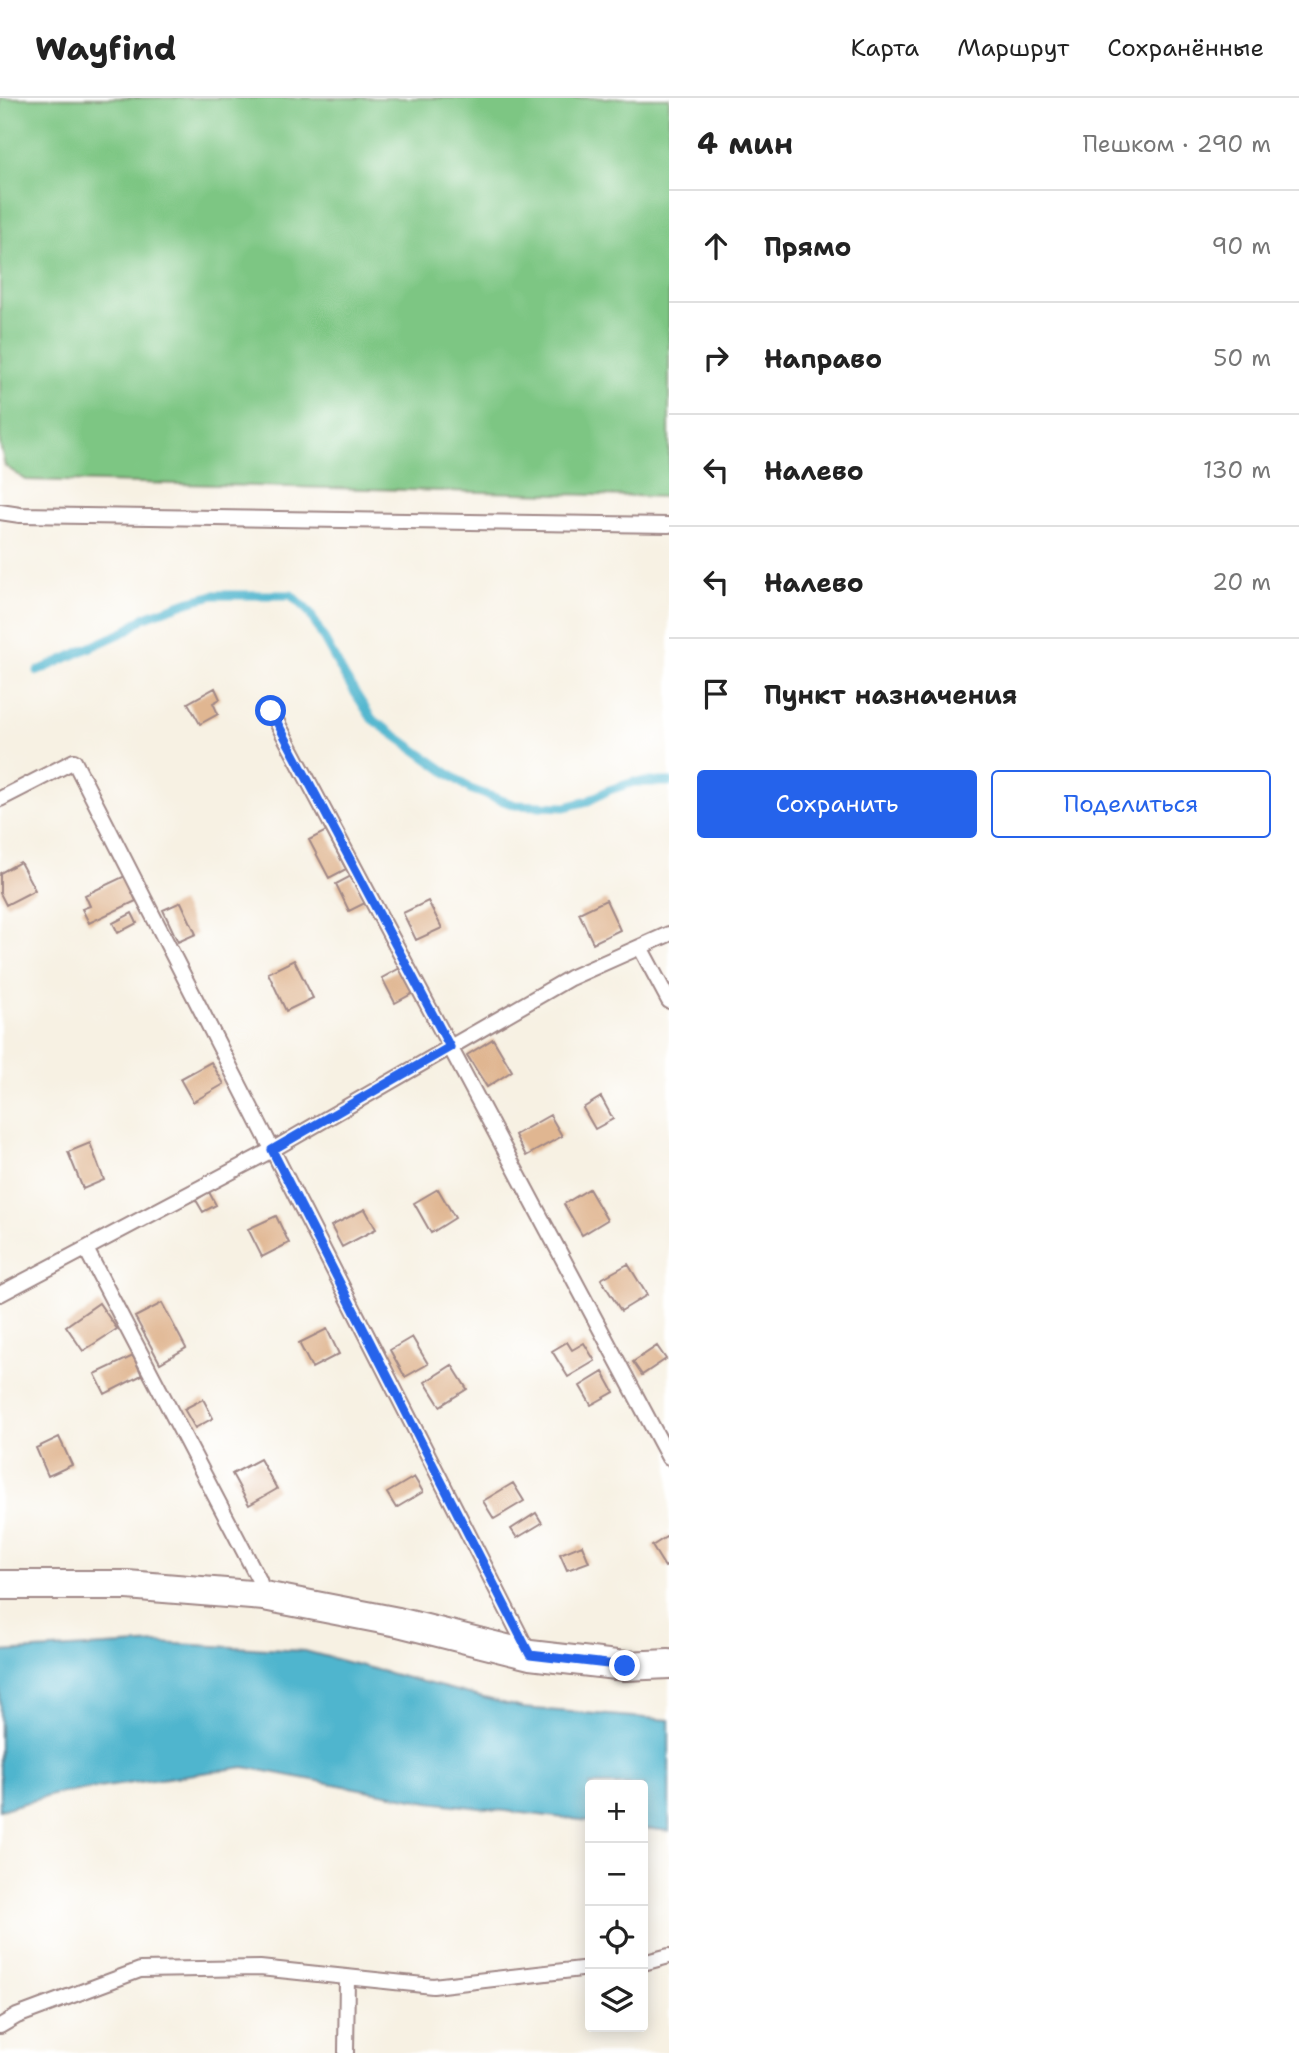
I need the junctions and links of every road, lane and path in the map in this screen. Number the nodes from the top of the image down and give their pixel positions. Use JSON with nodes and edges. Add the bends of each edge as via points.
{"nodes":[{"id":1,"x":0,"y":512,"type":"edge"},
{"id":2,"x":669,"y":525,"type":"edge"},
{"id":3,"x":271,"y":711,"type":"dead end"},
{"id":4,"x":0,"y":799,"type":"edge"},
{"id":5,"x":669,"y":934,"type":"edge"},
{"id":6,"x":640,"y":947,"type":"junction"},
{"id":7,"x":669,"y":1001,"type":"edge"},
{"id":8,"x":450,"y":1047,"type":"junction"},
{"id":9,"x":272,"y":1150,"type":"junction"},
{"id":10,"x":86,"y":1249,"type":"junction"},
{"id":11,"x":0,"y":1294,"type":"edge"},
{"id":12,"x":669,"y":1458,"type":"edge"},
{"id":13,"x":0,"y":1585,"type":"edge"},
{"id":14,"x":264,"y":1596,"type":"junction"},
{"id":15,"x":530,"y":1655,"type":"junction"},
{"id":16,"x":669,"y":1664,"type":"edge"},
{"id":17,"x":669,"y":1956,"type":"edge"},
{"id":18,"x":648,"y":1961,"type":"edge"},
{"id":19,"x":585,"y":1969,"type":"edge"},
{"id":20,"x":347,"y":1977,"type":"junction"},
{"id":21,"x":0,"y":2026,"type":"edge"},
{"id":22,"x":346,"y":2053,"type":"edge"}],
"edges":[{"from":1,"to":2,"type":"lane"},
{"from":3,"to":8,"type":"lane"},
{"from":4,"to":9,"type":"lane","via":[[74,761]]},
{"from":5,"to":6,"type":"lane"},
{"from":6,"to":7,"type":"lane"},
{"from":6,"to":8,"type":"lane","via":[[570,978]]},
{"from":8,"to":9,"type":"lane"},
{"from":8,"to":12,"type":"lane"},
{"from":9,"to":10,"type":"lane"},
{"from":9,"to":15,"type":"lane"},
{"from":10,"to":11,"type":"lane"},
{"from":10,"to":14,"type":"lane"},
{"from":13,"to":14,"type":"street","via":[[127,1586]]},
{"from":14,"to":15,"type":"street","via":[[398,1622]]},
{"from":15,"to":16,"type":"street","via":[[625,1666]]},
{"from":17,"to":18,"type":"lane"},
{"from":19,"to":20,"type":"lane","via":[[433,1986]]},
{"from":20,"to":21,"type":"lane","via":[[260,1968],[140,1970]]},
{"from":20,"to":22,"type":"lane"}]}
